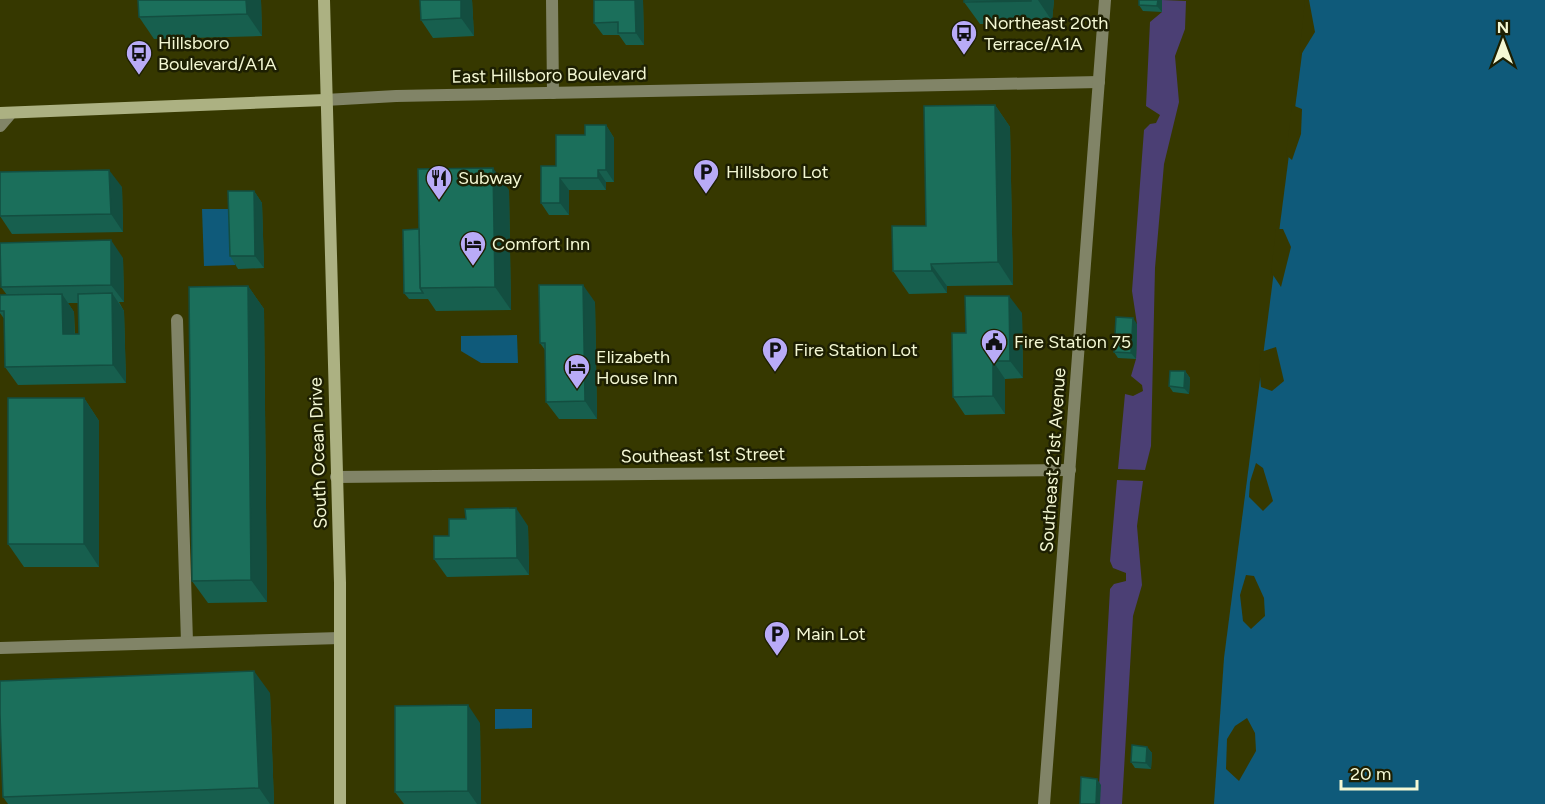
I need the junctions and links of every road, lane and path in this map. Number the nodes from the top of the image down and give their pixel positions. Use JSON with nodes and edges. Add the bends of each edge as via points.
{"nodes":[{"id":1,"x":324,"y":0,"type":"edge"},
{"id":2,"x":552,"y":0,"type":"edge"},
{"id":3,"x":1105,"y":0,"type":"edge"},
{"id":4,"x":1099,"y":82,"type":"junction"},
{"id":5,"x":553,"y":93,"type":"junction"},
{"id":6,"x":325,"y":100,"type":"junction"},
{"id":7,"x":5,"y":113,"type":"edge"},
{"id":8,"x":0,"y":126,"type":"edge"},
{"id":9,"x":177,"y":320,"type":"dead end"},
{"id":10,"x":1070,"y":470,"type":"junction"},
{"id":11,"x":336,"y":477,"type":"junction"},
{"id":12,"x":340,"y":638,"type":"junction"},
{"id":13,"x":187,"y":642,"type":"junction"},
{"id":14,"x":0,"y":648,"type":"edge"},
{"id":15,"x":340,"y":804,"type":"edge"},
{"id":16,"x":1044,"y":804,"type":"edge"}],
"edges":[{"from":1,"to":6,"type":"main road","name":"South Ocean Drive"},
{"from":2,"to":5,"type":"street"},
{"from":3,"to":4,"type":"street","name":"Southeast 21st Avenue"},
{"from":4,"to":5,"type":"street","name":"East Hillsboro Boulevard"},
{"from":4,"to":10,"type":"street","name":"Southeast 21st Avenue"},
{"from":5,"to":6,"type":"street","name":"East Hillsboro Boulevard"},
{"from":6,"to":7,"type":"main road","name":"East Hillsboro Boulevard"},
{"from":6,"to":11,"type":"main road","name":"South Ocean Drive"},
{"from":7,"to":8,"type":"street"},
{"from":9,"to":13,"type":"street"},
{"from":10,"to":11,"type":"street","name":"Southeast 1st Street"},
{"from":10,"to":16,"type":"street","name":"Southeast 21st Avenue"},
{"from":11,"to":12,"type":"main road","name":"South Ocean Drive"},
{"from":12,"to":13,"type":"street"},
{"from":12,"to":15,"type":"main road","name":"South Ocean Drive"},
{"from":13,"to":14,"type":"street"}]}
